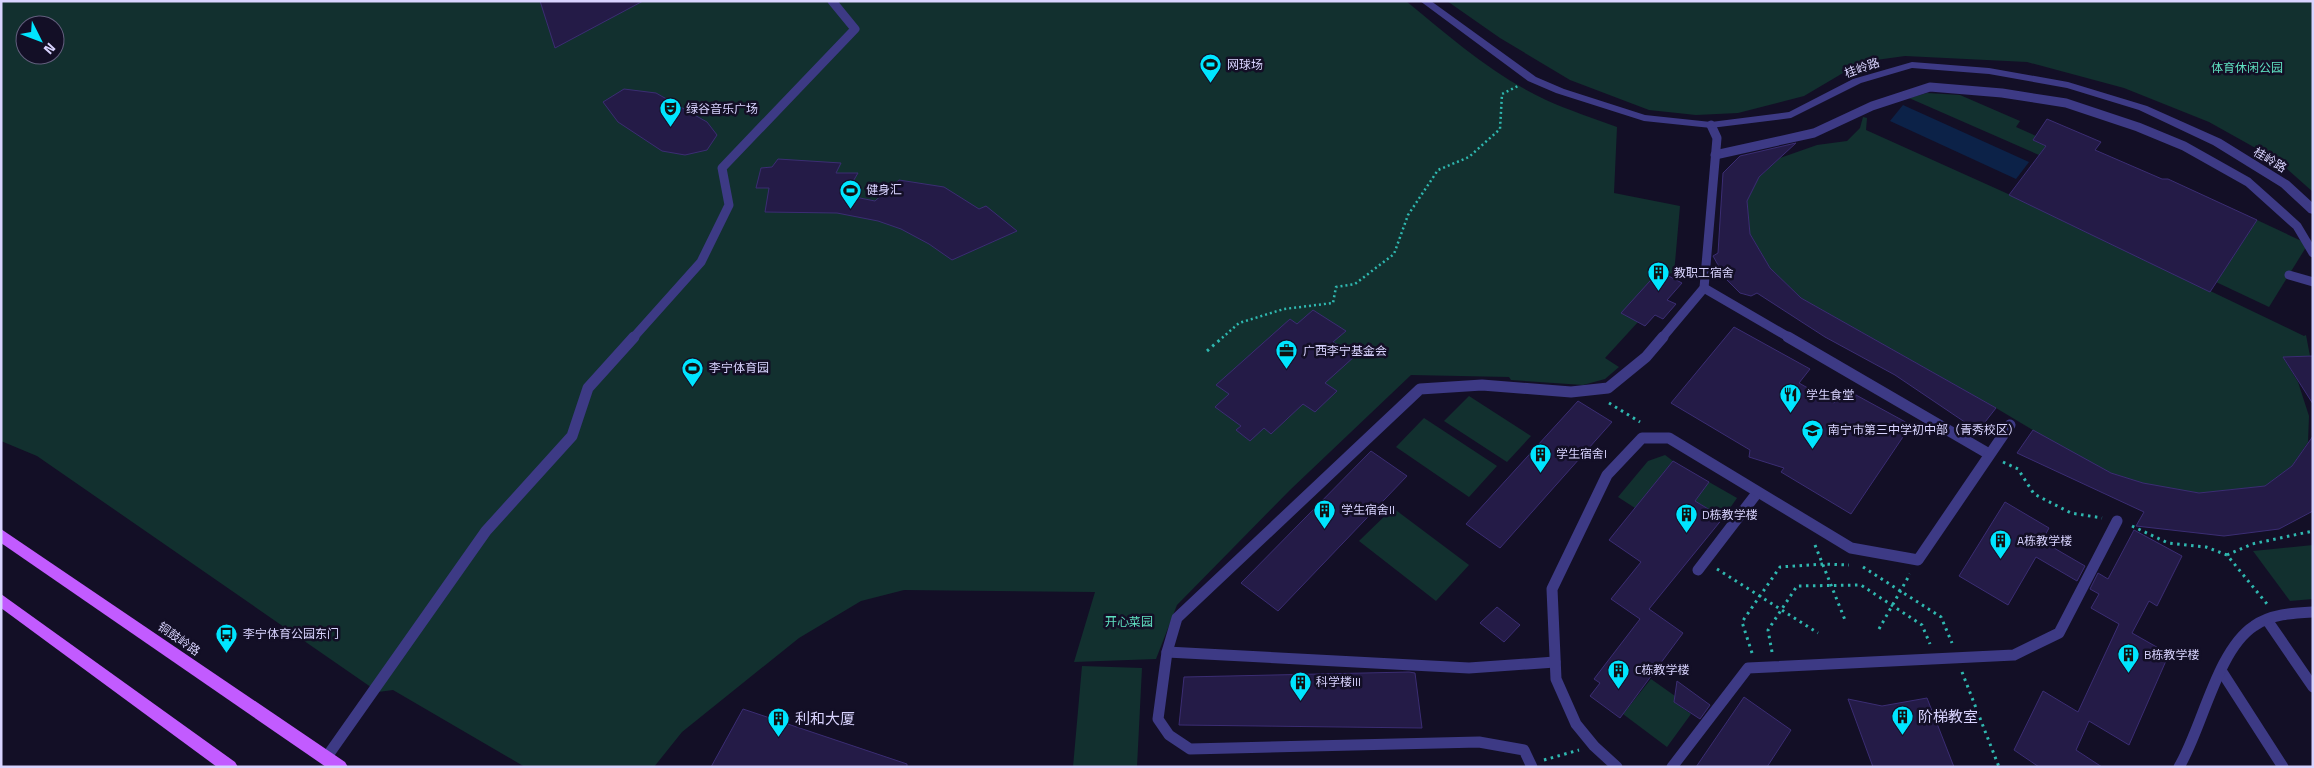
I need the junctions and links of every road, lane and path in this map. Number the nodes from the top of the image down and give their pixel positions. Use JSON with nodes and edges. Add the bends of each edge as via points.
{"nodes":[{"id":1,"x":832,"y":1,"type":"edge"},
{"id":2,"x":1424,"y":1,"type":"edge"},
{"id":3,"x":1532,"y":79,"type":"junction"},
{"id":4,"x":1711,"y":124,"type":"junction"},
{"id":5,"x":1715,"y":155,"type":"junction"},
{"id":6,"x":2313,"y":210,"type":"edge"},
{"id":7,"x":2313,"y":252,"type":"edge"},
{"id":8,"x":2289,"y":275,"type":"dead end"},
{"id":9,"x":2313,"y":282,"type":"edge"},
{"id":10,"x":1704,"y":288,"type":"junction"},
{"id":11,"x":1207,"y":351,"type":"dead end"},
{"id":12,"x":1587,"y":390,"type":"junction"},
{"id":13,"x":2010,"y":425,"type":"dead end"},
{"id":14,"x":1669,"y":438,"type":"junction"},
{"id":15,"x":1989,"y":454,"type":"junction"},
{"id":16,"x":1757,"y":493,"type":"junction"},
{"id":17,"x":1806,"y":521,"type":"junction"},
{"id":18,"x":2117,"y":521,"type":"junction"},
{"id":19,"x":2313,"y":531,"type":"edge"},
{"id":20,"x":1,"y":535,"type":"edge"},
{"id":21,"x":2227,"y":555,"type":"junction"},
{"id":22,"x":1918,"y":560,"type":"junction"},
{"id":23,"x":1823,"y":564,"type":"junction"},
{"id":24,"x":1851,"y":565,"type":"dead end"},
{"id":25,"x":1702,"y":566,"type":"joint"},
{"id":26,"x":1861,"y":566,"type":"dead end"},
{"id":27,"x":1831,"y":585,"type":"junction"},
{"id":28,"x":1900,"y":591,"type":"junction"},
{"id":29,"x":1760,"y":596,"type":"junction"},
{"id":30,"x":1,"y":600,"type":"edge"},
{"id":31,"x":1892,"y":605,"type":"junction"},
{"id":32,"x":1781,"y":609,"type":"junction"},
{"id":33,"x":2313,"y":612,"type":"edge"},
{"id":34,"x":2272,"y":618,"type":"junction"},
{"id":35,"x":1845,"y":620,"type":"dead end"},
{"id":36,"x":1879,"y":629,"type":"dead end"},
{"id":37,"x":1818,"y":632,"type":"dead end"},
{"id":38,"x":1932,"y":650,"type":"dead end"},
{"id":39,"x":1167,"y":652,"type":"junction"},
{"id":40,"x":1772,"y":652,"type":"dead end"},
{"id":41,"x":1955,"y":653,"type":"junction"},
{"id":42,"x":1752,"y":654,"type":"dead end"},
{"id":43,"x":1555,"y":662,"type":"junction"},
{"id":44,"x":2222,"y":672,"type":"junction"},
{"id":45,"x":2313,"y":687,"type":"edge"},
{"id":46,"x":1594,"y":746,"type":"junction"},
{"id":47,"x":326,"y":758,"type":"junction"},
{"id":48,"x":1531,"y":765,"type":"edge"},
{"id":49,"x":230,"y":767,"type":"edge"},
{"id":50,"x":340,"y":767,"type":"edge"},
{"id":51,"x":1617,"y":767,"type":"edge"},
{"id":52,"x":1672,"y":767,"type":"edge"},
{"id":53,"x":1999,"y":767,"type":"edge"},
{"id":54,"x":2179,"y":767,"type":"edge"},
{"id":55,"x":2283,"y":767,"type":"edge"}],
"edges":[{"from":1,"to":47,"type":"lane","via":[[855,29],[722,168],[729,205],[701,262],[588,388],[572,436],[486,531]]},
{"from":2,"to":3,"type":"street","name":"桂岭路"},
{"from":3,"to":4,"type":"street","name":"桂岭路","via":[[1644,118]]},
{"from":3,"to":11,"type":"path","via":[[1502,94],[1500,129],[1469,157],[1438,170],[1408,215],[1394,254],[1355,284],[1336,287],[1333,303],[1284,309],[1239,323]]},
{"from":4,"to":5,"type":"lane","via":[[1717,138]]},
{"from":4,"to":6,"type":"street","name":"桂岭路","via":[[1791,115],[1857,81],[1912,65],[1989,71],[2068,85],[2143,108],[2217,142],[2285,184]]},
{"from":5,"to":7,"type":"lane","via":[[1814,133],[1872,106],[1930,87],[2066,103],[2184,146],[2248,182],[2297,226]]},
{"from":5,"to":10,"type":"lane"},
{"from":8,"to":9,"type":"lane"},
{"from":10,"to":12,"type":"lane","via":[[1646,357],[1608,388]]},
{"from":10,"to":15,"type":"lane"},
{"from":12,"to":14,"type":"path"},
{"from":12,"to":39,"type":"lane","via":[[1571,392],[1482,385],[1420,389],[1176,618]]},
{"from":13,"to":15,"type":"lane"},
{"from":14,"to":16,"type":"lane"},
{"from":14,"to":43,"type":"lane","via":[[1642,438],[1607,475],[1552,589]]},
{"from":15,"to":18,"type":"path","via":[[2018,469],[2034,494],[2071,513]]},
{"from":15,"to":22,"type":"lane"},
{"from":16,"to":17,"type":"lane"},
{"from":16,"to":25,"type":"lane"},
{"from":17,"to":22,"type":"lane","via":[[1851,548]]},
{"from":17,"to":23,"type":"path"},
{"from":18,"to":21,"type":"path","via":[[2168,543],[2206,547]]},
{"from":18,"to":41,"type":"lane","via":[[2059,632],[2014,655]]},
{"from":19,"to":21,"type":"path","via":[[2252,544]]},
{"from":20,"to":47,"type":"main road","name":"铜鼓岭路"},
{"from":21,"to":34,"type":"path"},
{"from":22,"to":28,"type":"path"},
{"from":23,"to":24,"type":"path"},
{"from":23,"to":27,"type":"path"},
{"from":23,"to":29,"type":"path","via":[[1780,567]]},
{"from":25,"to":29,"type":"path"},
{"from":26,"to":28,"type":"path"},
{"from":27,"to":31,"type":"path","via":[[1861,585]]},
{"from":27,"to":32,"type":"path","via":[[1797,586]]},
{"from":27,"to":35,"type":"path"},
{"from":28,"to":31,"type":"path"},
{"from":28,"to":41,"type":"path","via":[[1941,617]]},
{"from":29,"to":32,"type":"path"},
{"from":29,"to":42,"type":"path","via":[[1742,622]]},
{"from":30,"to":49,"type":"main road"},
{"from":31,"to":36,"type":"path"},
{"from":31,"to":38,"type":"path","via":[[1922,625]]},
{"from":32,"to":37,"type":"path"},
{"from":32,"to":40,"type":"path","via":[[1768,630]]},
{"from":33,"to":34,"type":"lane","via":[[2282,614]]},
{"from":34,"to":44,"type":"lane","via":[[2252,627],[2232,648]]},
{"from":34,"to":45,"type":"lane"},
{"from":39,"to":43,"type":"lane","via":[[1469,668]]},
{"from":39,"to":48,"type":"lane","via":[[1158,719],[1169,735],[1190,749],[1479,742],[1524,750]]},
{"from":41,"to":52,"type":"lane","via":[[1748,668]]},
{"from":41,"to":53,"type":"path"},
{"from":43,"to":46,"type":"lane","via":[[1556,679],[1576,724]]},
{"from":44,"to":54,"type":"lane"},
{"from":44,"to":55,"type":"lane"},
{"from":46,"to":48,"type":"path"},
{"from":46,"to":51,"type":"lane"},
{"from":47,"to":50,"type":"main road","name":"铜鼓岭路"}]}
